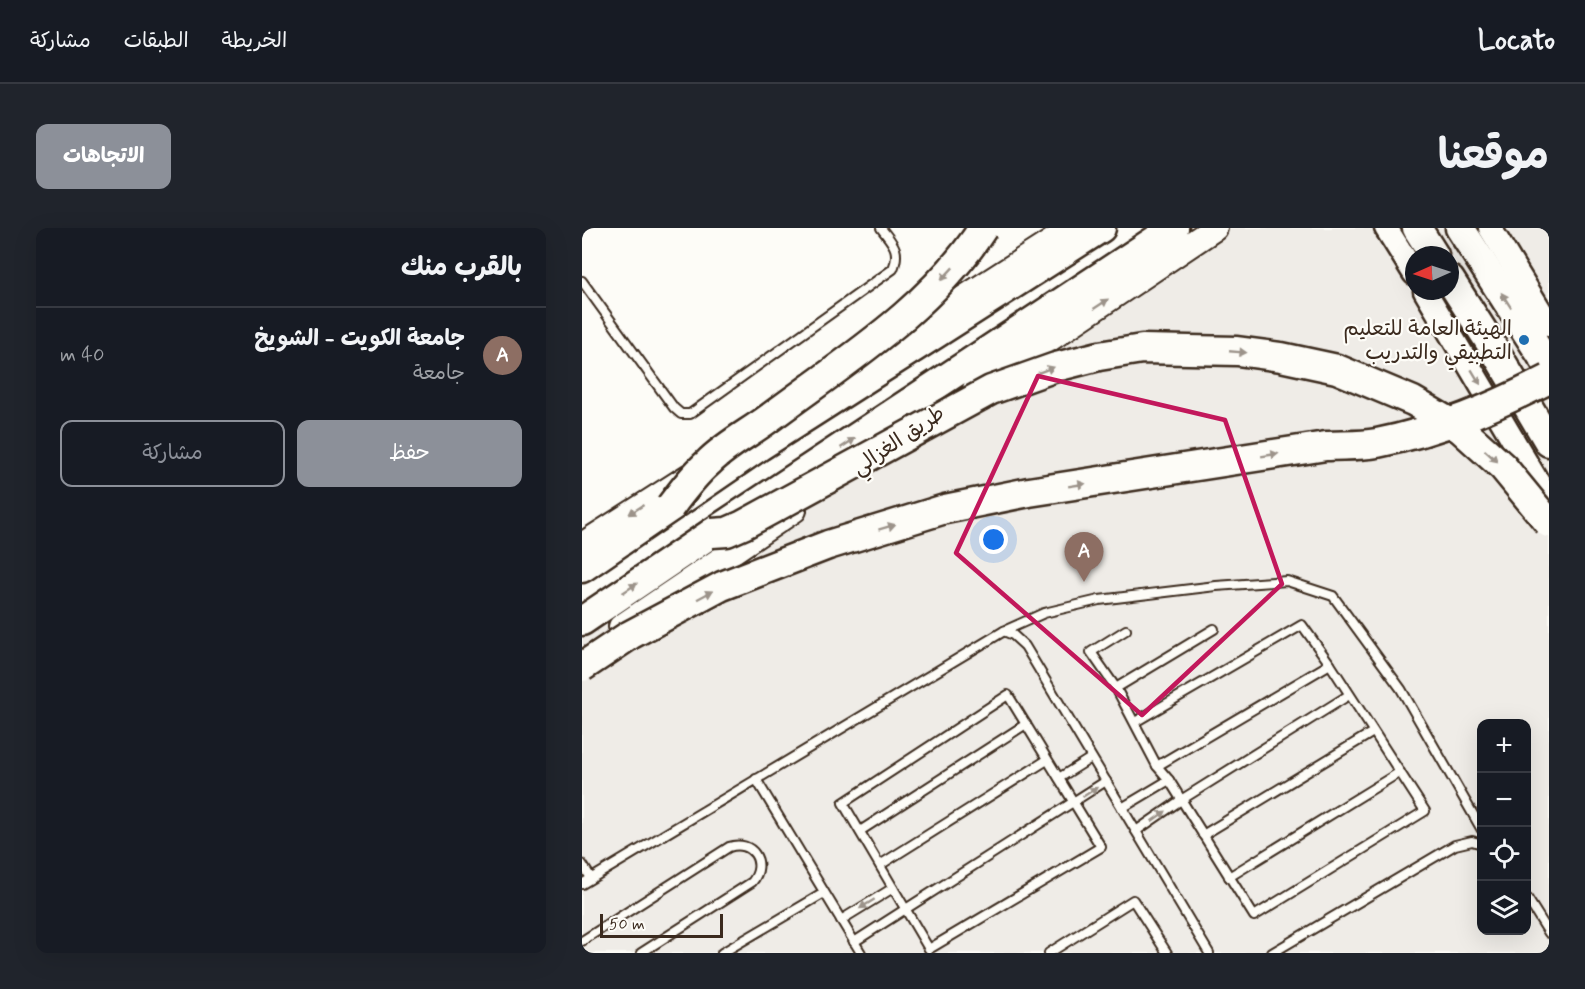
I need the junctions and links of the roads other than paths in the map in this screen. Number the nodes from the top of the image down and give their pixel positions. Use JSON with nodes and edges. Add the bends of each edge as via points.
{"nodes":[{"id":1,"x":881,"y":228,"type":"edge"},
{"id":2,"x":983,"y":228,"type":"edge"},
{"id":3,"x":1073,"y":228,"type":"edge"},
{"id":4,"x":1101,"y":228,"type":"edge"},
{"id":5,"x":1174,"y":228,"type":"edge"},
{"id":6,"x":1215,"y":228,"type":"edge"},
{"id":7,"x":1386,"y":228,"type":"edge"},
{"id":8,"x":1416,"y":228,"type":"edge"},
{"id":9,"x":1460,"y":228,"type":"edge"},
{"id":10,"x":1490,"y":228,"type":"edge"},
{"id":11,"x":1428,"y":246,"type":"edge"},
{"id":12,"x":1405,"y":259,"type":"edge"},
{"id":13,"x":582,"y":281,"type":"edge"},
{"id":14,"x":1459,"y":294,"type":"edge"},
{"id":15,"x":1430,"y":300,"type":"edge"},
{"id":16,"x":1549,"y":325,"type":"edge"},
{"id":17,"x":1549,"y":367,"type":"edge"},
{"id":18,"x":1549,"y":378,"type":"edge"},
{"id":19,"x":1549,"y":442,"type":"edge"},
{"id":20,"x":1549,"y":501,"type":"edge"},
{"id":21,"x":670,"y":507,"type":"junction"},
{"id":22,"x":1549,"y":523,"type":"edge"},
{"id":23,"x":712,"y":533,"type":"junction"},
{"id":24,"x":582,"y":545,"type":"edge"},
{"id":25,"x":582,"y":568,"type":"edge"},
{"id":26,"x":582,"y":621,"type":"edge"},
{"id":27,"x":1214,"y":629,"type":"dead end"},
{"id":28,"x":1125,"y":630,"type":"dead end"},
{"id":29,"x":1004,"y":631,"type":"junction"},
{"id":30,"x":582,"y":654,"type":"edge"},
{"id":31,"x":1330,"y":664,"type":"junction"},
{"id":32,"x":582,"y":667,"type":"edge"},
{"id":33,"x":1116,"y":688,"type":"junction"},
{"id":34,"x":1349,"y":695,"type":"junction"},
{"id":35,"x":1135,"y":722,"type":"junction"},
{"id":36,"x":1026,"y":724,"type":"junction"},
{"id":37,"x":1373,"y":732,"type":"junction"},
{"id":38,"x":1091,"y":758,"type":"junction"},
{"id":39,"x":1047,"y":760,"type":"junction"},
{"id":40,"x":1157,"y":766,"type":"junction"},
{"id":41,"x":1400,"y":772,"type":"junction"},
{"id":42,"x":1059,"y":778,"type":"junction"},
{"id":43,"x":756,"y":779,"type":"junction"},
{"id":44,"x":1169,"y":780,"type":"junction"},
{"id":45,"x":1106,"y":781,"type":"junction"},
{"id":46,"x":1181,"y":800,"type":"junction"},
{"id":47,"x":1073,"y":802,"type":"junction"},
{"id":48,"x":1122,"y":808,"type":"junction"},
{"id":49,"x":1480,"y":827,"type":"edge"},
{"id":50,"x":860,"y":831,"type":"junction"},
{"id":51,"x":1136,"y":831,"type":"junction"},
{"id":52,"x":1203,"y":835,"type":"junction"},
{"id":53,"x":1477,"y":842,"type":"edge"},
{"id":54,"x":582,"y":864,"type":"edge"},
{"id":55,"x":880,"y":865,"type":"junction"},
{"id":56,"x":1229,"y":877,"type":"junction"},
{"id":57,"x":591,"y":878,"type":"junction"},
{"id":58,"x":582,"y":884,"type":"edge"},
{"id":59,"x":893,"y":888,"type":"junction"},
{"id":60,"x":824,"y":893,"type":"junction"},
{"id":61,"x":1531,"y":904,"type":"edge"},
{"id":62,"x":906,"y":910,"type":"junction"},
{"id":63,"x":841,"y":920,"type":"junction"},
{"id":64,"x":1549,"y":933,"type":"edge"},
{"id":65,"x":582,"y":941,"type":"edge"},
{"id":66,"x":854,"y":942,"type":"junction"},
{"id":67,"x":645,"y":952,"type":"edge"},
{"id":68,"x":722,"y":953,"type":"edge"},
{"id":69,"x":861,"y":953,"type":"edge"},
{"id":70,"x":1049,"y":953,"type":"edge"},
{"id":71,"x":1167,"y":953,"type":"edge"},
{"id":72,"x":1209,"y":953,"type":"edge"},
{"id":73,"x":1272,"y":953,"type":"edge"}],
"edges":[{"from":1,"to":13,"type":"lane","via":[[896,248],[893,269],[690,414],[681,414],[674,408]]},
{"from":2,"to":21,"type":"highway","one_way":true,"bridge":true,"via":[[948,273],[897,321],[710,460]]},
{"from":3,"to":24,"type":"main road","one_way":true},
{"from":4,"to":21,"type":"highway","bridge":true},
{"from":23,"to":5,"type":"highway","name":"طريق الغزالي","one_way":true},
{"from":30,"to":6,"type":"main road","name":"طريق الغزالي","one_way":true},
{"from":7,"to":12,"type":"main road"},
{"from":8,"to":11,"type":"highway"},
{"from":17,"to":9,"type":"highway","one_way":true},
{"from":10,"to":16,"type":"main road"},
{"from":14,"to":19,"type":"highway"},
{"from":15,"to":20,"type":"main road","one_way":true},
{"from":32,"to":18,"type":"highway","one_way":true,"bridge":true,"via":[[630,635],[722,586],[828,545],[945,509],[1029,492],[1326,446],[1375,443],[1498,405]]},
{"from":21,"to":25,"type":"highway"},
{"from":23,"to":22,"type":"highway","one_way":true,"bridge":true,"via":[[743,525],[991,390],[1067,364],[1142,350],[1237,351],[1281,357],[1337,369],[1413,401],[1461,429],[1503,467]]},
{"from":26,"to":23,"type":"highway","name":"طريق الغزالي","one_way":true},
{"from":27,"to":33,"type":"lane"},
{"from":28,"to":33,"type":"lane","via":[[1091,652]]},
{"from":29,"to":38,"type":"lane","via":[[1025,646]]},
{"from":29,"to":43,"type":"lane"},
{"from":29,"to":49,"type":"lane","via":[[1044,613],[1099,600],[1216,586],[1287,581],[1333,596],[1401,689]]},
{"from":31,"to":34,"type":"lane"},
{"from":31,"to":35,"type":"lane","via":[[1302,625]]},
{"from":31,"to":40,"type":"lane"},
{"from":33,"to":35,"type":"lane"},
{"from":34,"to":37,"type":"lane"},
{"from":34,"to":46,"type":"lane"},
{"from":35,"to":40,"type":"lane"},
{"from":36,"to":39,"type":"lane"},
{"from":36,"to":50,"type":"lane"},
{"from":36,"to":50,"type":"lane","via":[[1008,695],[843,803]]},
{"from":37,"to":41,"type":"lane"},
{"from":37,"to":52,"type":"lane"},
{"from":38,"to":42,"type":"lane"},
{"from":38,"to":45,"type":"lane"},
{"from":39,"to":42,"type":"lane"},
{"from":39,"to":55,"type":"lane"},
{"from":40,"to":44,"type":"lane"},
{"from":41,"to":56,"type":"lane"},
{"from":41,"to":56,"type":"lane","via":[[1425,811],[1254,916]]},
{"from":42,"to":47,"type":"lane"},
{"from":43,"to":57,"type":"lane"},
{"from":43,"to":60,"type":"lane"},
{"from":44,"to":46,"type":"lane"},
{"from":44,"to":48,"type":"lane"},
{"from":47,"to":45,"type":"lane","one_way":true},
{"from":45,"to":48,"type":"lane"},
{"from":51,"to":46,"type":"lane","one_way":true},
{"from":46,"to":52,"type":"lane"},
{"from":47,"to":62,"type":"lane"},
{"from":47,"to":62,"type":"lane","via":[[1101,847],[930,949]]},
{"from":48,"to":51,"type":"lane"},
{"from":50,"to":55,"type":"lane"},
{"from":51,"to":72,"type":"lane"},
{"from":52,"to":56,"type":"lane"},
{"from":53,"to":73,"type":"lane","via":[[1455,844]]},
{"from":54,"to":57,"type":"lane"},
{"from":55,"to":59,"type":"lane"},
{"from":57,"to":58,"type":"lane"},
{"from":59,"to":62,"type":"lane"},
{"from":59,"to":63,"type":"lane","one_way":true},
{"from":60,"to":63,"type":"lane"},
{"from":60,"to":68,"type":"lane"},
{"from":61,"to":64,"type":"lane"},
{"from":62,"to":66,"type":"lane"},
{"from":63,"to":66,"type":"lane"},
{"from":65,"to":67,"type":"lane","via":[[729,847],[742,845],[754,852],[759,871],[753,882]]},
{"from":66,"to":69,"type":"lane"},
{"from":70,"to":71,"type":"lane","via":[[1133,900]]}]}
